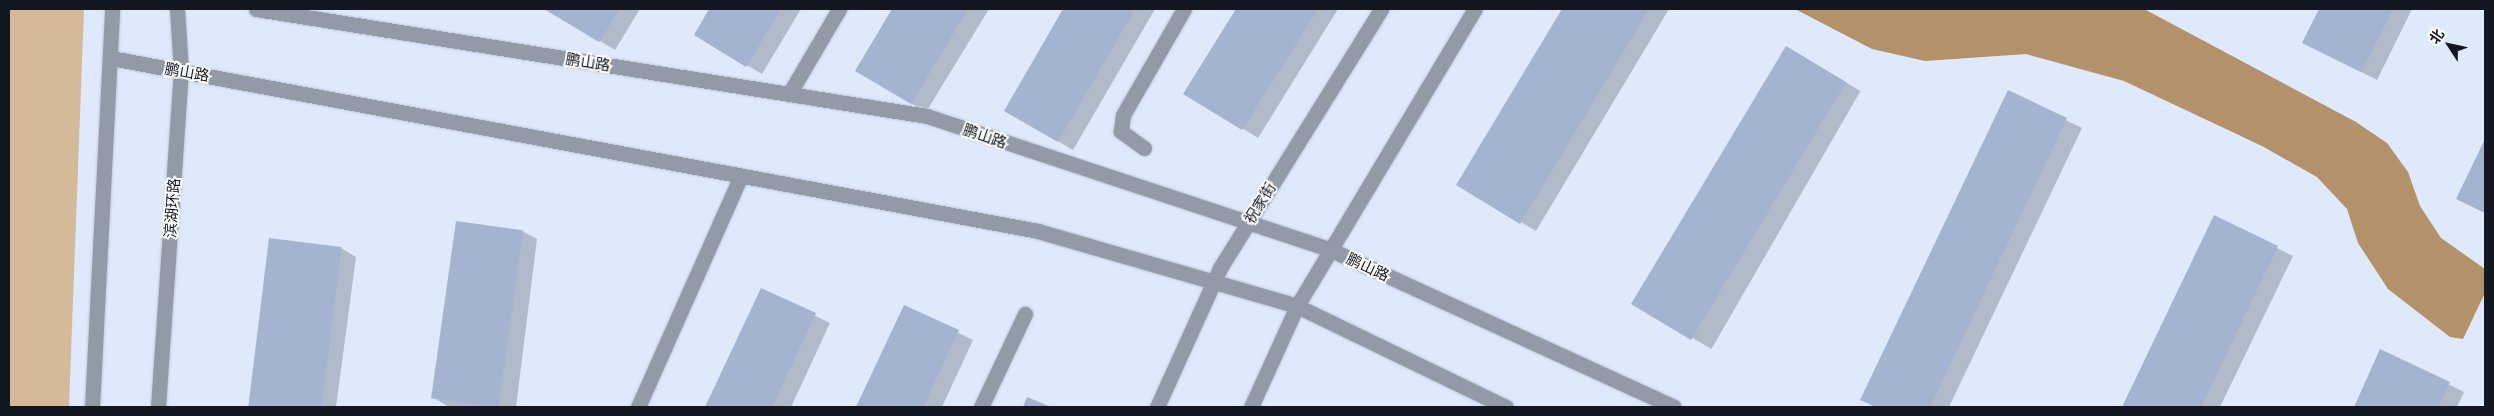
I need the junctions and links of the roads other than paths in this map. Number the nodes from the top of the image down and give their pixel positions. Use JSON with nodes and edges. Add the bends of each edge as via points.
{"nodes":[{"id":1,"x":112,"y":9,"type":"edge"},
{"id":2,"x":177,"y":9,"type":"edge"},
{"id":3,"x":256,"y":9,"type":"edge"},
{"id":4,"x":839,"y":9,"type":"edge"},
{"id":5,"x":1184,"y":9,"type":"edge"},
{"id":6,"x":1381,"y":9,"type":"edge"},
{"id":7,"x":1475,"y":9,"type":"edge"},
{"id":8,"x":111,"y":58,"type":"junction"},
{"id":9,"x":181,"y":71,"type":"junction"},
{"id":10,"x":790,"y":94,"type":"junction"},
{"id":11,"x":1144,"y":148,"type":"dead end"},
{"id":12,"x":741,"y":176,"type":"junction"},
{"id":13,"x":1247,"y":223,"type":"junction"},
{"id":14,"x":1329,"y":249,"type":"junction"},
{"id":15,"x":1214,"y":282,"type":"junction"},
{"id":16,"x":1297,"y":306,"type":"junction"},
{"id":17,"x":1025,"y":314,"type":"dead end"},
{"id":18,"x":92,"y":407,"type":"edge"},
{"id":19,"x":158,"y":407,"type":"edge"},
{"id":20,"x":638,"y":407,"type":"edge"},
{"id":21,"x":981,"y":407,"type":"edge"},
{"id":22,"x":1156,"y":407,"type":"edge"},
{"id":23,"x":1251,"y":407,"type":"edge"},
{"id":24,"x":1506,"y":407,"type":"edge"},
{"id":25,"x":1674,"y":407,"type":"edge"}],
"edges":[{"from":1,"to":8,"type":"street"},
{"from":2,"to":9,"type":"street","name":"滨湖环路"},
{"from":3,"to":10,"type":"street","name":"鹏山路"},
{"from":4,"to":10,"type":"street"},
{"from":5,"to":11,"type":"street","via":[[1123,115],[1121,131]]},
{"from":6,"to":13,"type":"street","name":"祝家街"},
{"from":7,"to":14,"type":"street"},
{"from":8,"to":9,"type":"street","name":"鹏山路"},
{"from":8,"to":18,"type":"street"},
{"from":9,"to":12,"type":"street","name":"鹏山路"},
{"from":9,"to":19,"type":"street","name":"滨湖环路"},
{"from":10,"to":13,"type":"street","name":"鹏山路","via":[[927,116]]},
{"from":12,"to":15,"type":"street","name":"鹏山路","via":[[1038,231]]},
{"from":12,"to":20,"type":"street"},
{"from":13,"to":14,"type":"street","name":"鹏山路"},
{"from":13,"to":15,"type":"street","name":"祝家街"},
{"from":14,"to":16,"type":"street"},
{"from":14,"to":25,"type":"street","name":"鹏山路"},
{"from":15,"to":16,"type":"street","name":"鹏山路"},
{"from":15,"to":22,"type":"street","name":"祝家街"},
{"from":16,"to":23,"type":"street"},
{"from":16,"to":24,"type":"street","name":"鹏山路"},
{"from":17,"to":21,"type":"street"}]}
